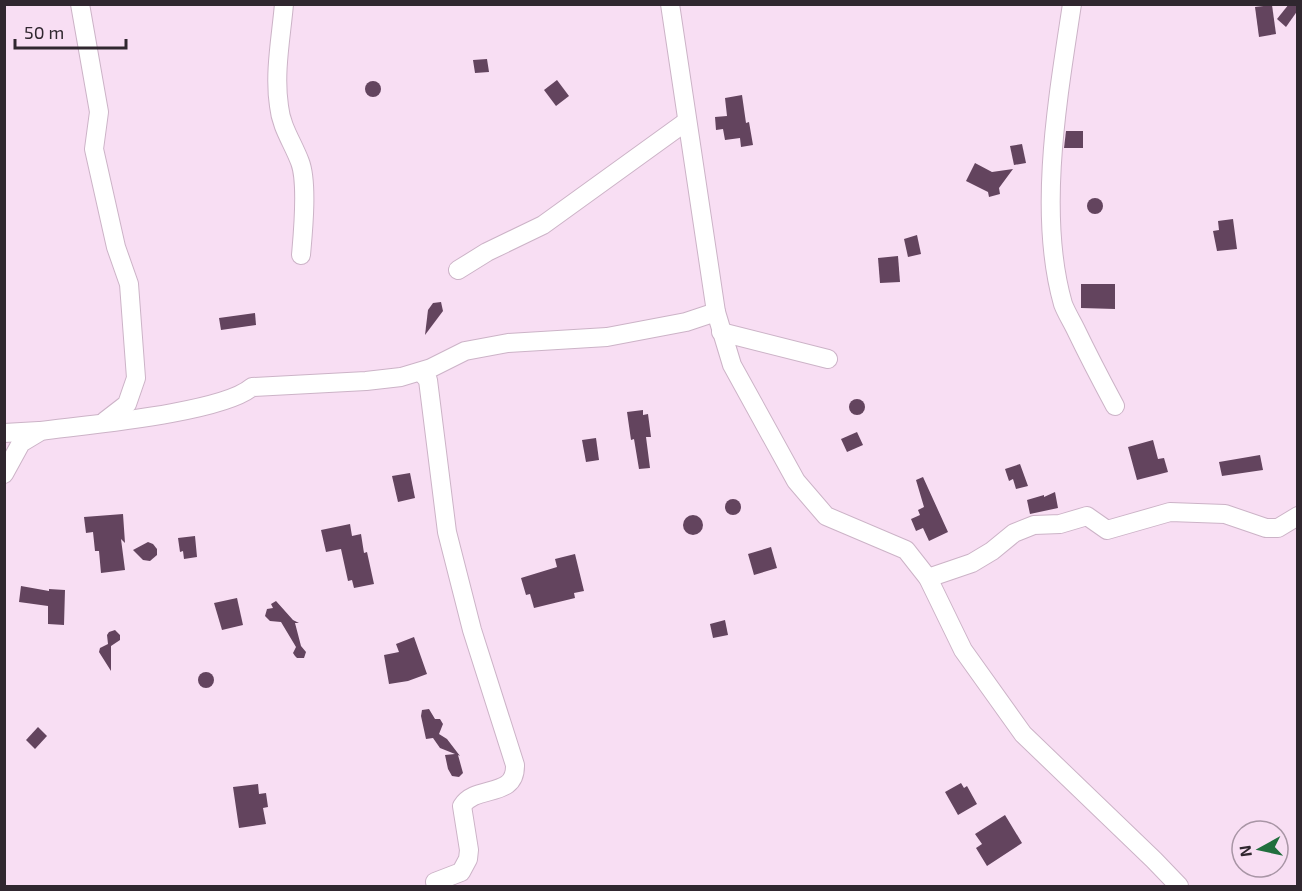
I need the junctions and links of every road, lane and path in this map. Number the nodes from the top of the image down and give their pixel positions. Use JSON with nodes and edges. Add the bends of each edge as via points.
{"nodes":[{"id":1,"x":80,"y":4,"type":"edge"},
{"id":2,"x":284,"y":4,"type":"edge"},
{"id":3,"x":670,"y":4,"type":"edge"},
{"id":4,"x":1072,"y":4,"type":"edge"},
{"id":5,"x":687,"y":121,"type":"junction"},
{"id":6,"x":302,"y":255,"type":"dead end"},
{"id":7,"x":458,"y":270,"type":"dead end"},
{"id":8,"x":716,"y":312,"type":"junction"},
{"id":9,"x":721,"y":332,"type":"junction"},
{"id":10,"x":828,"y":359,"type":"dead end"},
{"id":11,"x":421,"y":372,"type":"junction"},
{"id":12,"x":1114,"y":406,"type":"dead end"},
{"id":13,"x":101,"y":423,"type":"junction"},
{"id":14,"x":40,"y":431,"type":"junction"},
{"id":15,"x":4,"y":433,"type":"edge"},
{"id":16,"x":4,"y":474,"type":"edge"},
{"id":17,"x":1298,"y":516,"type":"edge"},
{"id":18,"x":928,"y":578,"type":"junction"},
{"id":19,"x":435,"y":882,"type":"dead end"},
{"id":20,"x":1179,"y":886,"type":"edge"}],
"edges":[{"from":1,"to":13,"type":"street","via":[[99,112],[94,148],[116,247],[129,284],[136,378],[127,404]]},
{"from":2,"to":6,"type":"street","via":[[279,107],[285,132],[301,164]]},
{"from":3,"to":5,"type":"street"},
{"from":4,"to":12,"type":"street","via":[[1049,201],[1064,307]]},
{"from":5,"to":7,"type":"street","via":[[543,225]]},
{"from":5,"to":8,"type":"street"},
{"from":8,"to":9,"type":"street"},
{"from":8,"to":11,"type":"street","via":[[686,322],[607,337],[508,343],[465,351]]},
{"from":9,"to":10,"type":"street"},
{"from":9,"to":18,"type":"street","via":[[746,393],[796,481],[814,504],[826,516],[906,550]]},
{"from":11,"to":13,"type":"street","via":[[366,381],[252,387],[226,401]]},
{"from":11,"to":19,"type":"street","via":[[428,380],[447,532],[472,630],[515,765],[515,775],[508,785],[466,799],[462,818],[468,859],[461,872]]},
{"from":13,"to":14,"type":"street"},
{"from":14,"to":15,"type":"street"},
{"from":14,"to":16,"type":"street","via":[[21,443]]},
{"from":17,"to":18,"type":"street","via":[[1278,528],[1266,528],[1225,514],[1170,512],[1107,530],[1087,516],[1060,524],[1034,525],[1014,533],[972,563]]},
{"from":18,"to":20,"type":"street","via":[[963,650],[1023,734]]}]}
